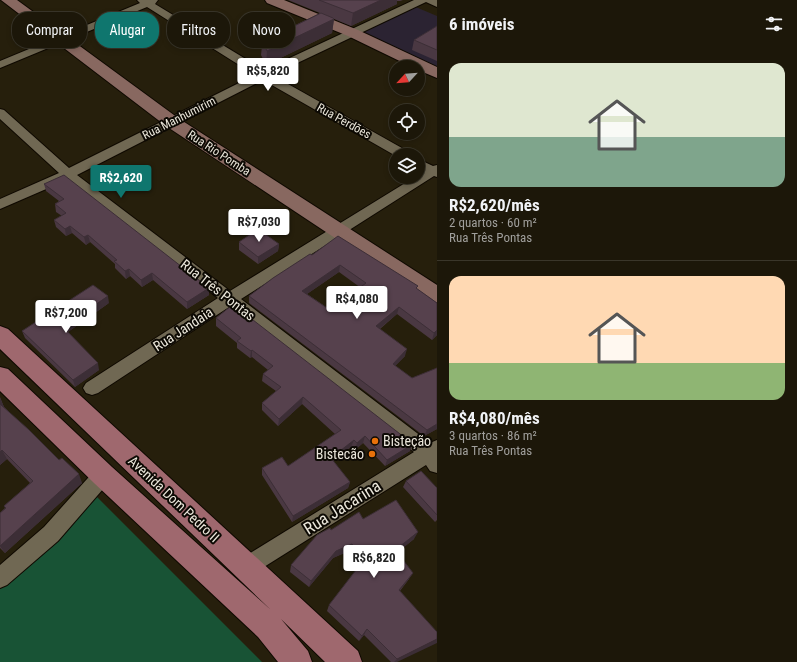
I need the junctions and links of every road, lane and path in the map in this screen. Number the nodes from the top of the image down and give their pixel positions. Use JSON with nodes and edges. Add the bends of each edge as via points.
{"nodes":[{"id":1,"x":8,"y":0,"type":"edge"},
{"id":2,"x":272,"y":0,"type":"edge"},
{"id":3,"x":422,"y":0,"type":"edge"},
{"id":4,"x":429,"y":0,"type":"edge"},
{"id":5,"x":148,"y":1,"type":"edge"},
{"id":6,"x":437,"y":4,"type":"edge"},
{"id":7,"x":24,"y":12,"type":"edge"},
{"id":8,"x":87,"y":29,"type":"edge"},
{"id":9,"x":353,"y":34,"type":"junction"},
{"id":10,"x":42,"y":48,"type":"edge"},
{"id":11,"x":73,"y":48,"type":"edge"},
{"id":12,"x":0,"y":65,"type":"edge"},
{"id":13,"x":437,"y":73,"type":"edge"},
{"id":14,"x":262,"y":76,"type":"junction"},
{"id":15,"x":0,"y":113,"type":"edge"},
{"id":16,"x":172,"y":122,"type":"junction"},
{"id":17,"x":391,"y":148,"type":"edge"},
{"id":18,"x":425,"y":166,"type":"edge"},
{"id":19,"x":436,"y":171,"type":"edge"},
{"id":20,"x":68,"y":174,"type":"junction"},
{"id":21,"x":0,"y":204,"type":"edge"},
{"id":22,"x":338,"y":230,"type":"junction"},
{"id":23,"x":437,"y":295,"type":"edge"},
{"id":24,"x":229,"y":300,"type":"junction"},
{"id":25,"x":0,"y":335,"type":"edge"},
{"id":26,"x":0,"y":376,"type":"edge"},
{"id":27,"x":92,"y":388,"type":"dead end"},
{"id":28,"x":434,"y":455,"type":"edge"},
{"id":29,"x":103,"y":475,"type":"junction"},
{"id":30,"x":246,"y":567,"type":"junction"},
{"id":31,"x":2,"y":574,"type":"edge"},
{"id":32,"x":297,"y":662,"type":"edge"},
{"id":33,"x":347,"y":662,"type":"edge"}],
"edges":[{"from":1,"to":7,"type":"main road","name":"Rua Rio Pomba"},
{"from":2,"to":9,"type":"main road"},
{"from":3,"to":9,"type":"street","name":"Rua Manhumirim"},
{"from":4,"to":6,"type":"street"},
{"from":5,"to":8,"type":"street"},
{"from":5,"to":14,"type":"street","name":"Rua Perdões"},
{"from":9,"to":13,"type":"main road"},
{"from":9,"to":14,"type":"street","name":"Rua Manhumirim"},
{"from":10,"to":12,"type":"street"},
{"from":11,"to":16,"type":"main road","name":"Rua Rio Pomba"},
{"from":14,"to":16,"type":"street","name":"Rua Manhumirim"},
{"from":14,"to":17,"type":"street","name":"Rua Perdões"},
{"from":15,"to":20,"type":"street","name":"Rua Três Pontas"},
{"from":16,"to":20,"type":"street","name":"Rua Manhumirim"},
{"from":16,"to":22,"type":"main road","name":"Rua Rio Pomba"},
{"from":18,"to":19,"type":"street"},
{"from":19,"to":22,"type":"street","name":"Rua Jandaia"},
{"from":20,"to":21,"type":"street","name":"Rua Manhumirim"},
{"from":20,"to":24,"type":"street","name":"Rua Três Pontas"},
{"from":22,"to":23,"type":"main road","name":"Rua Rio Pomba"},
{"from":22,"to":24,"type":"street","name":"Rua Jandaia"},
{"from":24,"to":27,"type":"street","name":"Rua Jandaia"},
{"from":24,"to":28,"type":"street","name":"Rua Três Pontas"},
{"from":25,"to":30,"type":"main road","name":"Avenida Dom Pedro II"},
{"from":26,"to":29,"type":"main road"},
{"from":28,"to":30,"type":"street","name":"Rua Jacarina"},
{"from":29,"to":31,"type":"street","via":[[51,534]]},
{"from":29,"to":32,"type":"main road","via":[[268,627]]},
{"from":30,"to":33,"type":"main road","name":"Avenida Dom Pedro II"}]}
